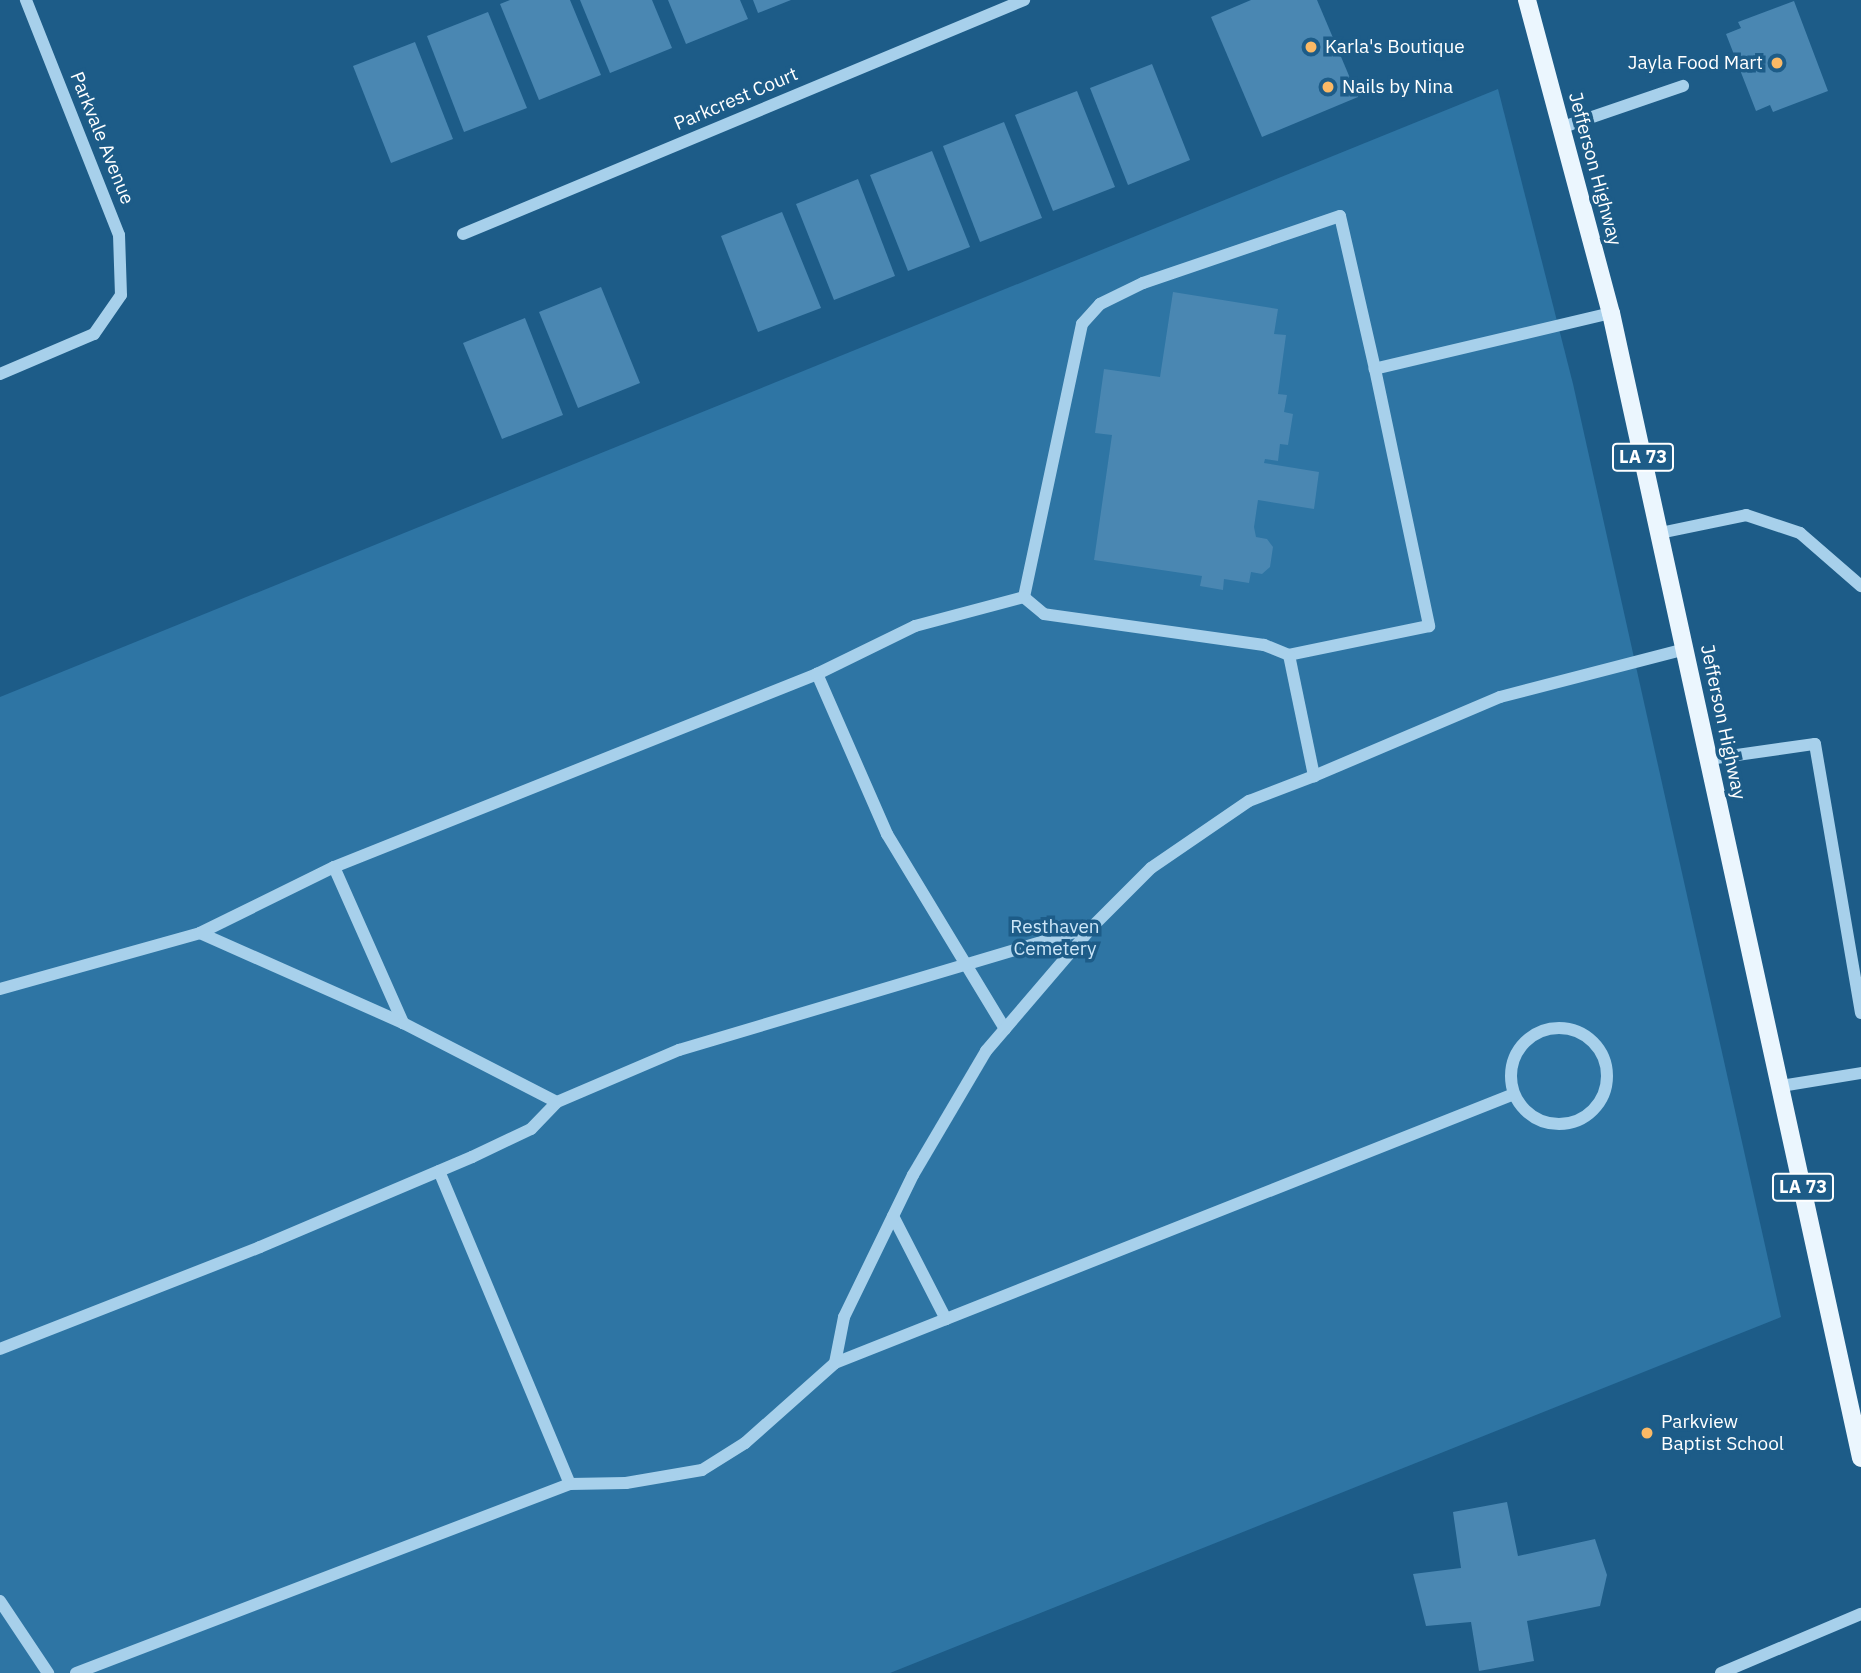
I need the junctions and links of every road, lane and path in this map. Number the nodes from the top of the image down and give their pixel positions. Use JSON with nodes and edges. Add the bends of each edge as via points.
{"nodes":[{"id":1,"x":26,"y":0,"type":"edge"},
{"id":2,"x":1024,"y":0,"type":"edge"},
{"id":3,"x":1527,"y":0,"type":"edge"},
{"id":4,"x":1683,"y":86,"type":"dead end"},
{"id":5,"x":1563,"y":127,"type":"junction"},
{"id":6,"x":463,"y":234,"type":"dead end"},
{"id":7,"x":1611,"y":313,"type":"junction"},
{"id":8,"x":1375,"y":369,"type":"junction"},
{"id":9,"x":0,"y":373,"type":"edge"},
{"id":10,"x":1660,"y":533,"type":"junction"},
{"id":11,"x":1861,"y":586,"type":"edge"},
{"id":12,"x":1024,"y":597,"type":"junction"},
{"id":13,"x":1685,"y":649,"type":"junction"},
{"id":14,"x":1289,"y":655,"type":"junction"},
{"id":15,"x":817,"y":674,"type":"junction"},
{"id":16,"x":1709,"y":759,"type":"junction"},
{"id":17,"x":1314,"y":776,"type":"junction"},
{"id":18,"x":334,"y":867,"type":"junction"},
{"id":19,"x":1093,"y":926,"type":"junction"},
{"id":20,"x":200,"y":933,"type":"junction"},
{"id":21,"x":964,"y":961,"type":"junction"},
{"id":22,"x":0,"y":989,"type":"edge"},
{"id":23,"x":1861,"y":1013,"type":"edge"},
{"id":24,"x":403,"y":1023,"type":"junction"},
{"id":25,"x":1005,"y":1029,"type":"junction"},
{"id":26,"x":1861,"y":1073,"type":"edge"},
{"id":27,"x":1781,"y":1086,"type":"junction"},
{"id":28,"x":1514,"y":1094,"type":"junction"},
{"id":29,"x":557,"y":1102,"type":"junction"},
{"id":30,"x":439,"y":1171,"type":"junction"},
{"id":31,"x":893,"y":1216,"type":"junction"},
{"id":32,"x":946,"y":1319,"type":"junction"},
{"id":33,"x":0,"y":1349,"type":"edge"},
{"id":34,"x":835,"y":1363,"type":"junction"},
{"id":35,"x":1861,"y":1458,"type":"edge"},
{"id":36,"x":570,"y":1484,"type":"junction"},
{"id":37,"x":0,"y":1601,"type":"edge"},
{"id":38,"x":1861,"y":1614,"type":"edge"},
{"id":39,"x":48,"y":1673,"type":"edge"},
{"id":40,"x":76,"y":1673,"type":"edge"},
{"id":41,"x":1721,"y":1673,"type":"edge"}],
"edges":[{"from":1,"to":9,"type":"street","name":"Parkvale Avenue","via":[[119,235],[121,295],[94,334]]},
{"from":2,"to":6,"type":"street","name":"Parkcrest Court"},
{"from":3,"to":5,"type":"main road","name":"Jefferson Highway","number":"LA 73"},
{"from":4,"to":5,"type":"street"},
{"from":5,"to":7,"type":"main road","name":"Jefferson Highway","number":"LA 73"},
{"from":7,"to":8,"type":"street"},
{"from":7,"to":10,"type":"main road","name":"Jefferson Highway","number":"LA 73"},
{"from":8,"to":12,"type":"street","via":[[1340,216],[1143,284],[1100,304],[1082,324]]},
{"from":8,"to":14,"type":"street","via":[[1429,626]]},
{"from":10,"to":11,"type":"street","via":[[1746,516],[1800,533]]},
{"from":10,"to":13,"type":"main road","name":"Jefferson Highway","number":"LA 73"},
{"from":12,"to":14,"type":"street","via":[[1044,614],[1264,645]]},
{"from":12,"to":15,"type":"street","via":[[915,626]]},
{"from":13,"to":16,"type":"main road","name":"Jefferson Highway","number":"LA 73"},
{"from":13,"to":17,"type":"street","via":[[1500,697]]},
{"from":14,"to":17,"type":"street"},
{"from":15,"to":18,"type":"street"},
{"from":15,"to":21,"type":"street","via":[[887,834]]},
{"from":16,"to":23,"type":"street","via":[[1815,744]]},
{"from":16,"to":27,"type":"main road","name":"Jefferson Highway","number":"LA 73"},
{"from":17,"to":19,"type":"street","via":[[1249,801],[1151,868]]},
{"from":18,"to":20,"type":"street"},
{"from":18,"to":24,"type":"street"},
{"from":19,"to":21,"type":"street"},
{"from":19,"to":25,"type":"street"},
{"from":20,"to":22,"type":"street"},
{"from":20,"to":24,"type":"street"},
{"from":21,"to":25,"type":"street"},
{"from":21,"to":29,"type":"street","via":[[679,1050]]},
{"from":24,"to":29,"type":"street"},
{"from":25,"to":31,"type":"street","via":[[986,1051]]},
{"from":26,"to":27,"type":"street"},
{"from":27,"to":35,"type":"main road","name":"Jefferson Highway","number":"LA 73"},
{"from":28,"to":28,"type":"street","via":[[1522,1108],[1549,1124],[1579,1120],[1602,1098],[1606,1067],[1600,1052],[1577,1031],[1545,1029],[1519,1047],[1512,1062]]},
{"from":28,"to":32,"type":"street"},
{"from":29,"to":30,"type":"street","via":[[531,1129]]},
{"from":30,"to":33,"type":"street"},
{"from":30,"to":36,"type":"street"},
{"from":31,"to":32,"type":"street"},
{"from":31,"to":34,"type":"street","via":[[844,1317]]},
{"from":32,"to":34,"type":"street"},
{"from":34,"to":36,"type":"street","via":[[745,1443],[702,1470],[626,1483]]},
{"from":36,"to":40,"type":"street"},
{"from":37,"to":39,"type":"street"},
{"from":38,"to":41,"type":"street"}]}
